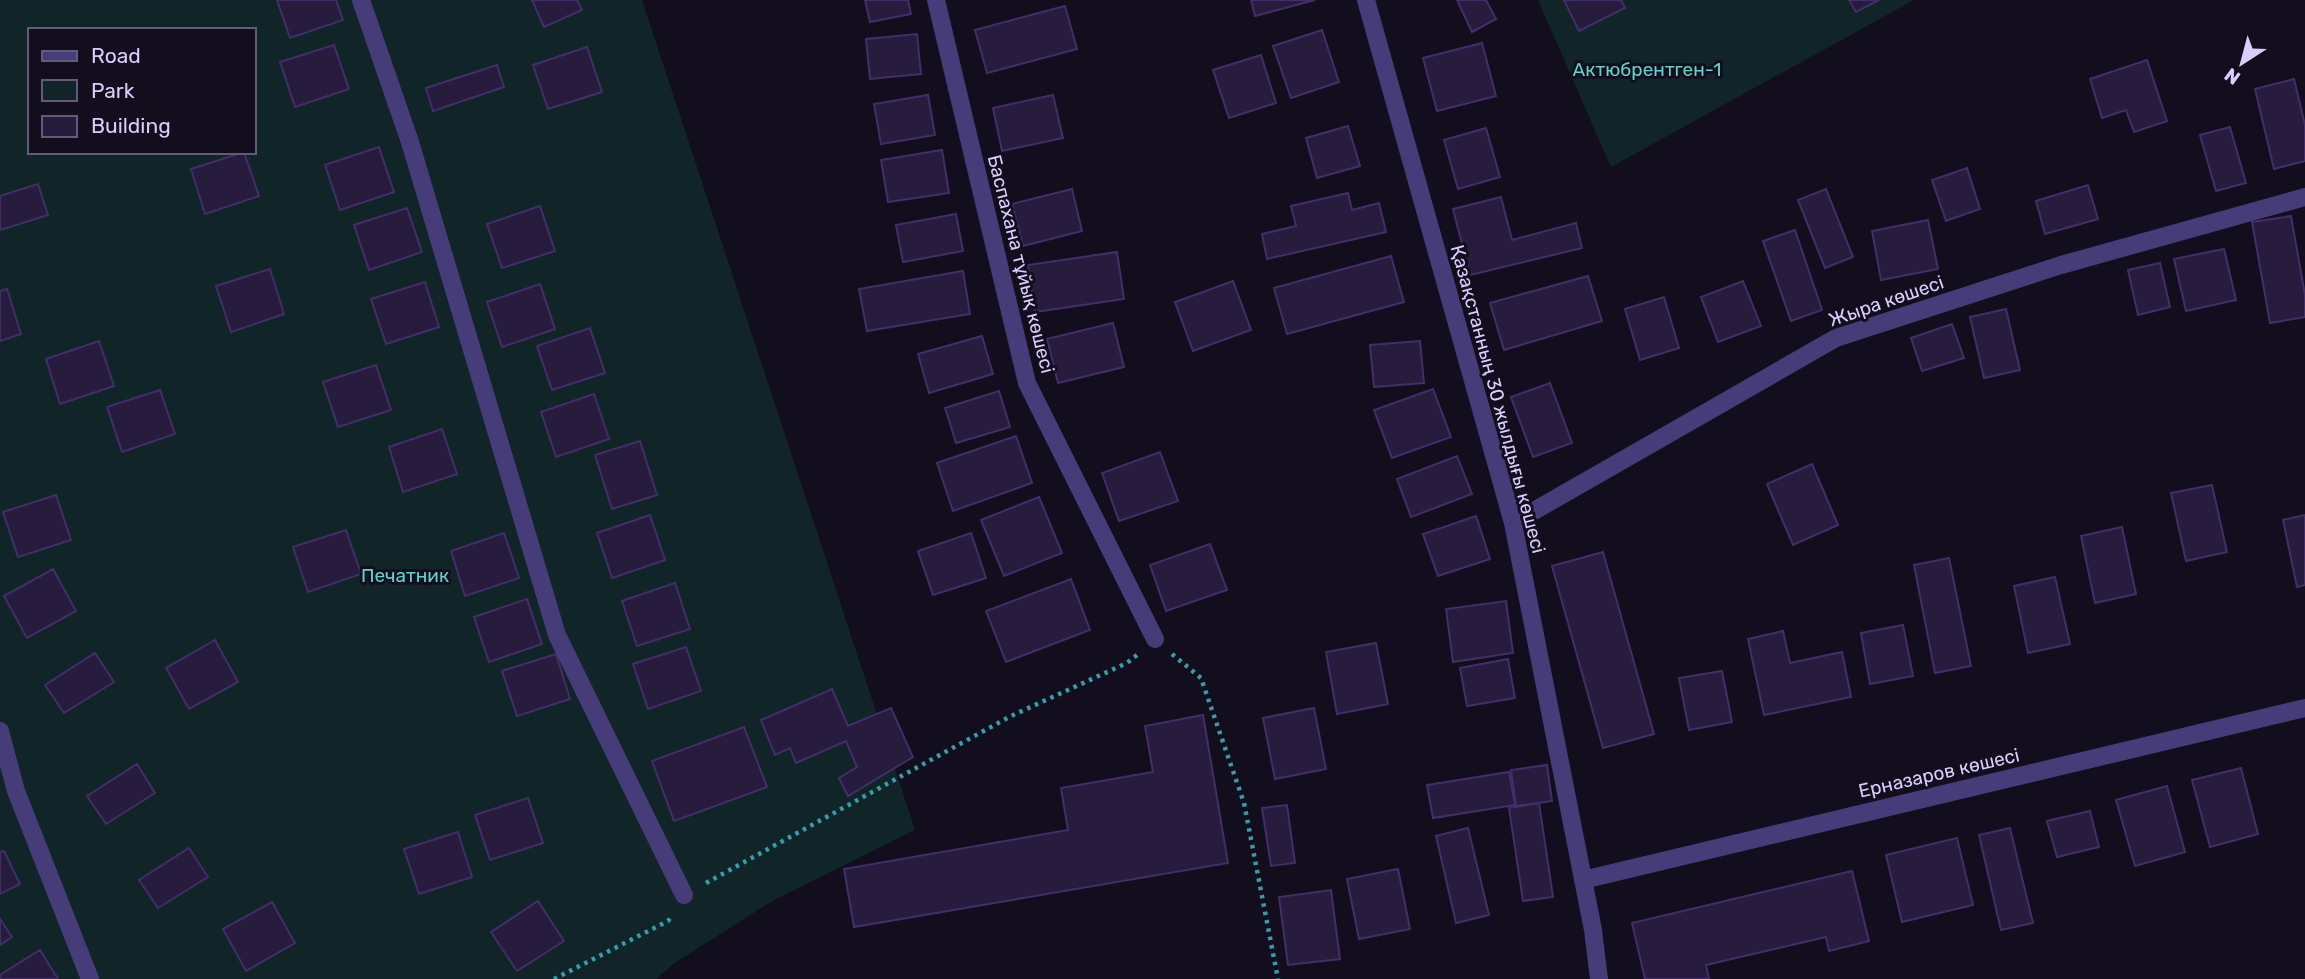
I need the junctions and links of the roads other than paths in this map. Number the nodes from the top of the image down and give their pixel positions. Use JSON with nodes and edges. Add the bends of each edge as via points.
{"nodes":[{"id":1,"x":361,"y":0,"type":"edge"},
{"id":2,"x":936,"y":0,"type":"edge"},
{"id":3,"x":1366,"y":0,"type":"edge"},
{"id":4,"x":2305,"y":197,"type":"edge"},
{"id":5,"x":1513,"y":523,"type":"junction"},
{"id":6,"x":1155,"y":639,"type":"road end"},
{"id":7,"x":2305,"y":708,"type":"edge"},
{"id":8,"x":0,"y":731,"type":"edge"},
{"id":9,"x":1583,"y":880,"type":"junction"},
{"id":10,"x":684,"y":895,"type":"road end"},
{"id":11,"x":90,"y":979,"type":"edge"},
{"id":12,"x":1599,"y":979,"type":"edge"}],
"edges":[{"from":1,"to":10,"type":"street","via":[[410,142],[557,635]]},
{"from":2,"to":6,"type":"street","name":"Баспахана тұйық көшесі","via":[[1027,383]]},
{"from":3,"to":5,"type":"street","name":"Қазақстанның 30 жылдығы көшесі"},
{"from":4,"to":5,"type":"street","name":"Жыра көшесі","via":[[2061,265],[1836,338]]},
{"from":5,"to":9,"type":"street","name":"Қазақстанның 30 жылдығы көшесі"},
{"from":7,"to":9,"type":"street","name":"Ерназаров көшесі"},
{"from":8,"to":11,"type":"street","via":[[16,791]]},
{"from":9,"to":12,"type":"street","name":"Қазақстанның 30 жылдығы көшесі"}]}
